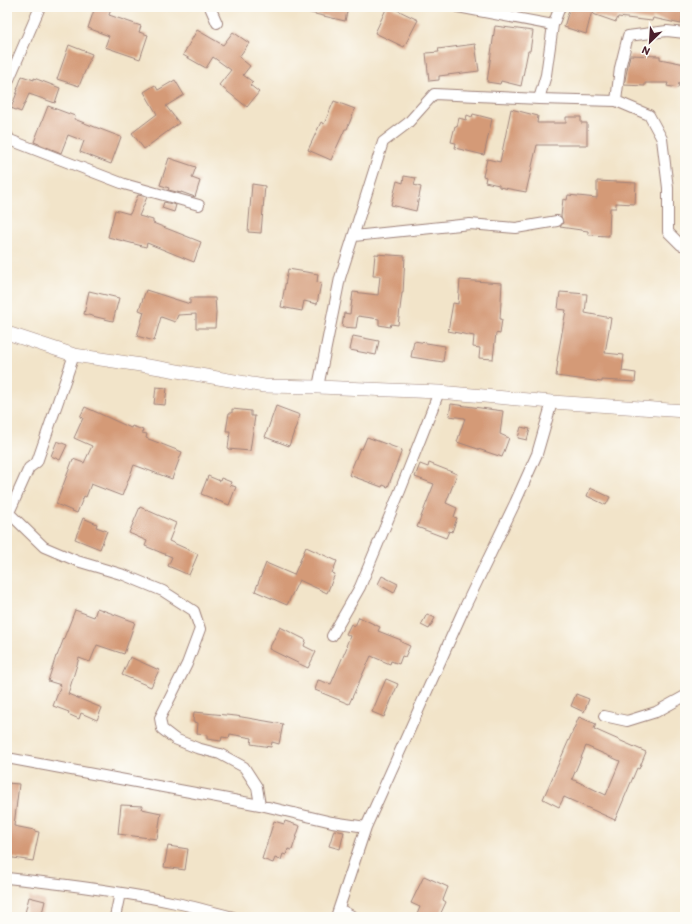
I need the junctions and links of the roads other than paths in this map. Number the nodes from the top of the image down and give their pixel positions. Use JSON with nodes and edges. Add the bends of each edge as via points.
{"nodes":[{"id":1,"x":40,"y":7,"type":"edge"},
{"id":2,"x":210,"y":7,"type":"edge"},
{"id":3,"x":458,"y":7,"type":"edge"},
{"id":4,"x":560,"y":7,"type":"edge"},
{"id":5,"x":217,"y":23,"type":"dead end"},
{"id":6,"x":553,"y":25,"type":"junction"},
{"id":7,"x":685,"y":33,"type":"edge"},
{"id":8,"x":7,"y":84,"type":"edge"},
{"id":9,"x":539,"y":99,"type":"junction"},
{"id":10,"x":616,"y":101,"type":"junction"},
{"id":11,"x":7,"y":135,"type":"edge"},
{"id":12,"x":199,"y":205,"type":"dead end"},
{"id":13,"x":557,"y":221,"type":"dead end"},
{"id":14,"x":354,"y":236,"type":"junction"},
{"id":15,"x":685,"y":246,"type":"edge"},
{"id":16,"x":7,"y":333,"type":"edge"},
{"id":17,"x":74,"y":355,"type":"junction"},
{"id":18,"x":318,"y":387,"type":"junction"},
{"id":19,"x":439,"y":392,"type":"junction"},
{"id":20,"x":552,"y":402,"type":"junction"},
{"id":21,"x":685,"y":411,"type":"edge"},
{"id":22,"x":8,"y":515,"type":"edge"},
{"id":23,"x":332,"y":636,"type":"dead end"},
{"id":24,"x":685,"y":696,"type":"edge"},
{"id":25,"x":604,"y":716,"type":"dead end"},
{"id":26,"x":7,"y":758,"type":"edge"},
{"id":27,"x":260,"y":805,"type":"junction"},
{"id":28,"x":366,"y":827,"type":"junction"},
{"id":29,"x":7,"y":878,"type":"edge"},
{"id":30,"x":120,"y":893,"type":"junction"},
{"id":31,"x":338,"y":913,"type":"edge"},
{"id":32,"x":115,"y":917,"type":"edge"},
{"id":33,"x":233,"y":917,"type":"edge"},
{"id":34,"x":354,"y":917,"type":"edge"}],
"edges":[{"from":1,"to":8,"type":"street"},
{"from":2,"to":5,"type":"street"},
{"from":3,"to":6,"type":"street"},
{"from":4,"to":6,"type":"street"},
{"from":6,"to":9,"type":"street","via":[[546,75]]},
{"from":7,"to":10,"type":"street","via":[[668,30],[628,36],[620,68]]},
{"from":9,"to":10,"type":"street"},
{"from":9,"to":14,"type":"street","via":[[434,94],[408,123],[383,142]]},
{"from":10,"to":15,"type":"street","via":[[649,115],[662,139],[668,188],[668,232]]},
{"from":11,"to":12,"type":"street","via":[[10,140],[124,184]]},
{"from":13,"to":14,"type":"street","via":[[516,228],[470,224]]},
{"from":14,"to":18,"type":"street","via":[[340,278]]},
{"from":16,"to":17,"type":"street"},
{"from":17,"to":18,"type":"street","via":[[264,386]]},
{"from":17,"to":22,"type":"street","via":[[37,462],[28,468]]},
{"from":18,"to":19,"type":"street"},
{"from":19,"to":20,"type":"street"},
{"from":19,"to":23,"type":"street","via":[[360,587]]},
{"from":20,"to":21,"type":"street"},
{"from":20,"to":28,"type":"street","via":[[531,468],[462,613]]},
{"from":22,"to":27,"type":"street","via":[[44,547],[163,591],[194,611],[200,629],[187,664],[160,718],[162,729],[175,739],[220,754],[244,767],[257,786]]},
{"from":24,"to":25,"type":"street","via":[[656,712],[627,721]]},
{"from":26,"to":27,"type":"street"},
{"from":27,"to":28,"type":"street","via":[[332,822]]},
{"from":28,"to":31,"type":"street"},
{"from":29,"to":30,"type":"street"},
{"from":30,"to":32,"type":"street"},
{"from":30,"to":33,"type":"street","via":[[177,903]]},
{"from":31,"to":34,"type":"street"}]}
